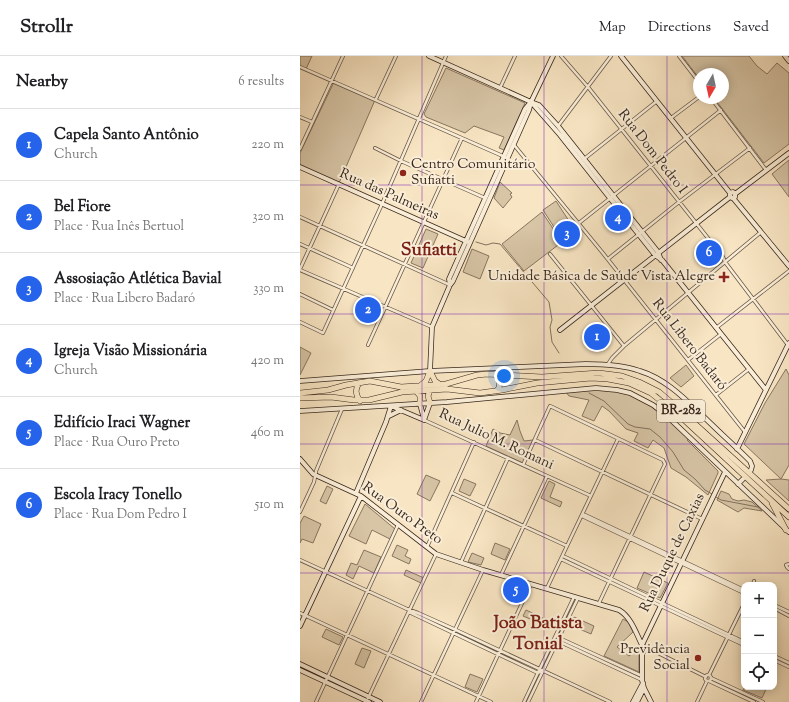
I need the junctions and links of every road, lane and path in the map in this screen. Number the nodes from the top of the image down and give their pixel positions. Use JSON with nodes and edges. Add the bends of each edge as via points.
{"nodes":[{"id":1,"x":343,"y":56,"type":"edge"},
{"id":2,"x":396,"y":56,"type":"edge"},
{"id":3,"x":429,"y":56,"type":"edge"},
{"id":4,"x":446,"y":56,"type":"edge"},
{"id":5,"x":515,"y":56,"type":"edge"},
{"id":6,"x":553,"y":56,"type":"edge"},
{"id":7,"x":561,"y":56,"type":"edge"},
{"id":8,"x":611,"y":56,"type":"edge"},
{"id":9,"x":621,"y":56,"type":"edge"},
{"id":10,"x":679,"y":56,"type":"edge"},
{"id":11,"x":785,"y":56,"type":"edge"},
{"id":12,"x":789,"y":61,"type":"edge"},
{"id":13,"x":444,"y":62,"type":"junction"},
{"id":14,"x":300,"y":67,"type":"edge"},
{"id":15,"x":693,"y":74,"type":"edge"},
{"id":16,"x":332,"y":80,"type":"junction"},
{"id":17,"x":588,"y":87,"type":"junction"},
{"id":18,"x":500,"y":88,"type":"junction"},
{"id":19,"x":376,"y":99,"type":"junction"},
{"id":20,"x":657,"y":101,"type":"junction"},
{"id":21,"x":531,"y":102,"type":"junction"},
{"id":22,"x":693,"y":102,"type":"edge"},
{"id":23,"x":716,"y":104,"type":"edge"},
{"id":24,"x":721,"y":110,"type":"junction"},
{"id":25,"x":300,"y":117,"type":"edge"},
{"id":26,"x":671,"y":118,"type":"junction"},
{"id":27,"x":419,"y":119,"type":"junction"},
{"id":28,"x":312,"y":122,"type":"junction"},
{"id":29,"x":556,"y":128,"type":"junction"},
{"id":30,"x":621,"y":130,"type":"junction"},
{"id":31,"x":687,"y":137,"type":"junction"},
{"id":32,"x":462,"y":138,"type":"junction"},
{"id":33,"x":512,"y":143,"type":"junction"},
{"id":34,"x":375,"y":148,"type":"dead end"},
{"id":35,"x":750,"y":148,"type":"junction"},
{"id":36,"x":300,"y":150,"type":"edge"},
{"id":37,"x":789,"y":153,"type":"edge"},
{"id":38,"x":506,"y":157,"type":"junction"},
{"id":39,"x":583,"y":160,"type":"junction"},
{"id":40,"x":401,"y":161,"type":"junction"},
{"id":41,"x":650,"y":166,"type":"junction"},
{"id":42,"x":300,"y":167,"type":"edge"},
{"id":43,"x":766,"y":170,"type":"junction"},
{"id":44,"x":716,"y":174,"type":"junction"},
{"id":45,"x":443,"y":180,"type":"junction"},
{"id":46,"x":339,"y":184,"type":"junction"},
{"id":47,"x":732,"y":195,"type":"junction"},
{"id":48,"x":612,"y":197,"type":"junction"},
{"id":49,"x":488,"y":199,"type":"junction"},
{"id":50,"x":679,"y":202,"type":"junction"},
{"id":51,"x":382,"y":204,"type":"junction"},
{"id":52,"x":300,"y":218,"type":"edge"},
{"id":53,"x":423,"y":223,"type":"junction"},
{"id":54,"x":579,"y":223,"type":"junction"},
{"id":55,"x":696,"y":223,"type":"junction"},
{"id":56,"x":320,"y":226,"type":"junction"},
{"id":57,"x":762,"y":232,"type":"junction"},
{"id":58,"x":640,"y":233,"type":"junction"},
{"id":59,"x":468,"y":242,"type":"junction"},
{"id":60,"x":300,"y":244,"type":"edge"},
{"id":61,"x":363,"y":246,"type":"junction"},
{"id":62,"x":309,"y":248,"type":"junction"},
{"id":63,"x":550,"y":254,"type":"dead end"},
{"id":64,"x":657,"y":254,"type":"junction"},
{"id":65,"x":608,"y":259,"type":"junction"},
{"id":66,"x":725,"y":262,"type":"junction"},
{"id":67,"x":405,"y":264,"type":"junction"},
{"id":68,"x":789,"y":266,"type":"edge"},
{"id":69,"x":353,"y":268,"type":"junction"},
{"id":70,"x":300,"y":270,"type":"edge"},
{"id":71,"x":789,"y":271,"type":"edge"},
{"id":72,"x":624,"y":279,"type":"junction"},
{"id":73,"x":450,"y":285,"type":"junction"},
{"id":74,"x":343,"y":289,"type":"junction"},
{"id":75,"x":688,"y":293,"type":"junction"},
{"id":76,"x":300,"y":294,"type":"edge"},
{"id":77,"x":754,"y":299,"type":"junction"},
{"id":78,"x":591,"y":306,"type":"junction"},
{"id":79,"x":385,"y":308,"type":"junction"},
{"id":80,"x":333,"y":310,"type":"junction"},
{"id":81,"x":656,"y":320,"type":"junction"},
{"id":82,"x":300,"y":322,"type":"edge"},
{"id":83,"x":432,"y":327,"type":"junction"},
{"id":84,"x":716,"y":328,"type":"junction"},
{"id":85,"x":560,"y":330,"type":"dead end"},
{"id":86,"x":721,"y":334,"type":"junction"},
{"id":87,"x":368,"y":344,"type":"dead end"},
{"id":88,"x":789,"y":344,"type":"edge"},
{"id":89,"x":624,"y":346,"type":"junction"},
{"id":90,"x":688,"y":360,"type":"junction"},
{"id":91,"x":608,"y":364,"type":"junction"},
{"id":92,"x":749,"y":369,"type":"junction"},
{"id":93,"x":430,"y":371,"type":"junction"},
{"id":94,"x":495,"y":374,"type":"junction"},
{"id":95,"x":300,"y":381,"type":"edge"},
{"id":96,"x":359,"y":383,"type":"junction"},
{"id":97,"x":439,"y":384,"type":"junction"},
{"id":98,"x":420,"y":386,"type":"junction"},
{"id":99,"x":416,"y":390,"type":"junction"},
{"id":100,"x":430,"y":390,"type":"junction"},
{"id":101,"x":766,"y":390,"type":"junction"},
{"id":102,"x":496,"y":392,"type":"junction"},
{"id":103,"x":300,"y":393,"type":"edge"},
{"id":104,"x":716,"y":395,"type":"junction"},
{"id":105,"x":300,"y":398,"type":"edge"},
{"id":106,"x":360,"y":401,"type":"junction"},
{"id":107,"x":430,"y":403,"type":"junction"},
{"id":108,"x":420,"y":404,"type":"junction"},
{"id":109,"x":391,"y":406,"type":"junction"},
{"id":110,"x":342,"y":408,"type":"junction"},
{"id":111,"x":401,"y":410,"type":"junction"},
{"id":112,"x":300,"y":411,"type":"edge"},
{"id":113,"x":389,"y":416,"type":"junction"},
{"id":114,"x":424,"y":420,"type":"junction"},
{"id":115,"x":745,"y":432,"type":"junction"},
{"id":116,"x":618,"y":439,"type":"junction"},
{"id":117,"x":535,"y":440,"type":"junction"},
{"id":118,"x":474,"y":442,"type":"junction"},
{"id":119,"x":737,"y":449,"type":"junction"},
{"id":120,"x":508,"y":458,"type":"junction"},
{"id":121,"x":300,"y":459,"type":"edge"},
{"id":122,"x":523,"y":465,"type":"junction"},
{"id":123,"x":752,"y":470,"type":"dead end"},
{"id":124,"x":602,"y":472,"type":"junction"},
{"id":125,"x":725,"y":472,"type":"junction"},
{"id":126,"x":316,"y":476,"type":"junction"},
{"id":127,"x":546,"y":476,"type":"junction"},
{"id":128,"x":743,"y":479,"type":"dead end"},
{"id":129,"x":738,"y":484,"type":"junction"},
{"id":130,"x":356,"y":493,"type":"junction"},
{"id":131,"x":452,"y":493,"type":"junction"},
{"id":132,"x":650,"y":495,"type":"junction"},
{"id":133,"x":361,"y":496,"type":"junction"},
{"id":134,"x":591,"y":496,"type":"junction"},
{"id":135,"x":769,"y":499,"type":"junction"},
{"id":136,"x":485,"y":508,"type":"junction"},
{"id":137,"x":789,"y":509,"type":"edge"},
{"id":138,"x":300,"y":512,"type":"edge"},
{"id":139,"x":582,"y":515,"type":"junction"},
{"id":140,"x":789,"y":517,"type":"edge"},
{"id":141,"x":702,"y":520,"type":"junction"},
{"id":142,"x":398,"y":525,"type":"junction"},
{"id":143,"x":523,"y":525,"type":"junction"},
{"id":144,"x":788,"y":531,"type":"edge"},
{"id":145,"x":631,"y":538,"type":"junction"},
{"id":146,"x":567,"y":546,"type":"junction"},
{"id":147,"x":427,"y":547,"type":"junction"},
{"id":148,"x":436,"y":554,"type":"junction"},
{"id":149,"x":563,"y":556,"type":"junction"},
{"id":150,"x":561,"y":559,"type":"junction"},
{"id":151,"x":300,"y":560,"type":"edge"},
{"id":152,"x":461,"y":562,"type":"junction"},
{"id":153,"x":682,"y":562,"type":"junction"},
{"id":154,"x":579,"y":563,"type":"junction"},
{"id":155,"x":789,"y":564,"type":"edge"},
{"id":156,"x":577,"y":567,"type":"junction"},
{"id":157,"x":789,"y":569,"type":"edge"},
{"id":158,"x":483,"y":570,"type":"junction"},
{"id":159,"x":593,"y":570,"type":"junction"},
{"id":160,"x":326,"y":571,"type":"junction"},
{"id":161,"x":591,"y":573,"type":"junction"},
{"id":162,"x":502,"y":575,"type":"junction"},
{"id":163,"x":612,"y":578,"type":"junction"},
{"id":164,"x":610,"y":582,"type":"junction"},
{"id":165,"x":531,"y":584,"type":"junction"},
{"id":166,"x":728,"y":584,"type":"junction"},
{"id":167,"x":630,"y":587,"type":"junction"},
{"id":168,"x":547,"y":589,"type":"junction"},
{"id":169,"x":741,"y":589,"type":"edge"},
{"id":170,"x":368,"y":591,"type":"junction"},
{"id":171,"x":628,"y":591,"type":"junction"},
{"id":172,"x":741,"y":591,"type":"edge"},
{"id":173,"x":642,"y":595,"type":"junction"},
{"id":174,"x":576,"y":597,"type":"junction"},
{"id":175,"x":599,"y":603,"type":"junction"},
{"id":176,"x":661,"y":604,"type":"junction"},
{"id":177,"x":777,"y":608,"type":"edge"},
{"id":178,"x":741,"y":610,"type":"edge"},
{"id":179,"x":410,"y":611,"type":"junction"},
{"id":180,"x":300,"y":613,"type":"edge"},
{"id":181,"x":788,"y":613,"type":"edge"},
{"id":182,"x":305,"y":615,"type":"junction"},
{"id":183,"x":300,"y":626,"type":"edge"},
{"id":184,"x":455,"y":631,"type":"junction"},
{"id":185,"x":348,"y":635,"type":"junction"},
{"id":186,"x":637,"y":636,"type":"junction"},
{"id":187,"x":645,"y":636,"type":"junction"},
{"id":188,"x":729,"y":636,"type":"junction"},
{"id":189,"x":556,"y":638,"type":"junction"},
{"id":190,"x":741,"y":641,"type":"edge"},
{"id":191,"x":741,"y":644,"type":"edge"},
{"id":192,"x":642,"y":645,"type":"junction"},
{"id":193,"x":650,"y":649,"type":"junction"},
{"id":194,"x":499,"y":652,"type":"junction"},
{"id":195,"x":389,"y":654,"type":"junction"},
{"id":196,"x":641,"y":654,"type":"junction"},
{"id":197,"x":777,"y":658,"type":"edge"},
{"id":198,"x":300,"y":664,"type":"edge"},
{"id":199,"x":788,"y":664,"type":"edge"},
{"id":200,"x":300,"y":670,"type":"edge"},
{"id":201,"x":540,"y":671,"type":"junction"},
{"id":202,"x":434,"y":675,"type":"junction"},
{"id":203,"x":709,"y":678,"type":"junction"},
{"id":204,"x":326,"y":680,"type":"junction"},
{"id":205,"x":643,"y":682,"type":"junction"},
{"id":206,"x":532,"y":690,"type":"junction"},
{"id":207,"x":479,"y":696,"type":"junction"},
{"id":208,"x":746,"y":696,"type":"junction"},
{"id":209,"x":368,"y":700,"type":"edge"},
{"id":210,"x":525,"y":701,"type":"edge"},
{"id":211,"x":529,"y":701,"type":"edge"},
{"id":212,"x":606,"y":701,"type":"edge"},
{"id":213,"x":316,"y":702,"type":"edge"},
{"id":214,"x":380,"y":702,"type":"edge"},
{"id":215,"x":421,"y":702,"type":"edge"},
{"id":216,"x":476,"y":702,"type":"edge"},
{"id":217,"x":492,"y":702,"type":"edge"},
{"id":218,"x":610,"y":702,"type":"edge"},
{"id":219,"x":633,"y":702,"type":"edge"},
{"id":220,"x":637,"y":702,"type":"edge"},
{"id":221,"x":652,"y":702,"type":"edge"},
{"id":222,"x":697,"y":702,"type":"edge"},
{"id":223,"x":754,"y":702,"type":"edge"},
{"id":224,"x":763,"y":702,"type":"edge"}],
"edges":[{"from":1,"to":16,"type":"street"},
{"from":2,"to":19,"type":"street"},
{"from":3,"to":13,"type":"street"},
{"from":4,"to":13,"type":"street"},
{"from":5,"to":18,"type":"street"},
{"from":6,"to":21,"type":"street"},
{"from":7,"to":17,"type":"street","name":"Rua Dom Pedro I"},
{"from":8,"to":17,"type":"street"},
{"from":9,"to":20,"type":"street"},
{"from":10,"to":15,"type":"street"},
{"from":11,"to":12,"type":"street"},
{"from":13,"to":18,"type":"street"},
{"from":13,"to":27,"type":"street"},
{"from":14,"to":16,"type":"street"},
{"from":16,"to":19,"type":"street"},
{"from":16,"to":28,"type":"street"},
{"from":17,"to":29,"type":"street"},
{"from":17,"to":30,"type":"street","name":"Rua Dom Pedro I"},
{"from":18,"to":21,"type":"street"},
{"from":19,"to":27,"type":"street"},
{"from":20,"to":26,"type":"street"},
{"from":20,"to":30,"type":"street"},
{"from":21,"to":29,"type":"street","via":[[539,105]]},
{"from":21,"to":33,"type":"street"},
{"from":22,"to":26,"type":"street"},
{"from":23,"to":24,"type":"street"},
{"from":24,"to":31,"type":"street"},
{"from":24,"to":35,"type":"street"},
{"from":25,"to":28,"type":"street"},
{"from":26,"to":31,"type":"street"},
{"from":27,"to":32,"type":"street"},
{"from":27,"to":40,"type":"street"},
{"from":28,"to":36,"type":"street"},
{"from":29,"to":39,"type":"street"},
{"from":30,"to":39,"type":"street"},
{"from":30,"to":41,"type":"street","name":"Rua Dom Pedro I"},
{"from":31,"to":41,"type":"street"},
{"from":31,"to":44,"type":"street"},
{"from":32,"to":38,"type":"street"},
{"from":32,"to":45,"type":"street"},
{"from":33,"to":38,"type":"street"},
{"from":33,"to":54,"type":"street","name":"Rua Libero Badaró"},
{"from":34,"to":40,"type":"street"},
{"from":35,"to":43,"type":"street"},
{"from":35,"to":44,"type":"street"},
{"from":37,"to":43,"type":"street"},
{"from":38,"to":49,"type":"street"},
{"from":39,"to":48,"type":"street"},
{"from":40,"to":45,"type":"street"},
{"from":40,"to":51,"type":"street"},
{"from":41,"to":48,"type":"street"},
{"from":41,"to":50,"type":"street","name":"Rua Dom Pedro I"},
{"from":42,"to":46,"type":"street","name":"Rua das Palmeiras"},
{"from":43,"to":47,"type":"street"},
{"from":44,"to":47,"type":"street"},
{"from":44,"to":50,"type":"street"},
{"from":45,"to":49,"type":"street"},
{"from":45,"to":53,"type":"street"},
{"from":46,"to":51,"type":"street","name":"Rua das Palmeiras"},
{"from":46,"to":56,"type":"street"},
{"from":47,"to":55,"type":"street"},
{"from":47,"to":57,"type":"street"},
{"from":48,"to":54,"type":"street"},
{"from":48,"to":58,"type":"street"},
{"from":49,"to":59,"type":"street"},
{"from":50,"to":55,"type":"street","name":"Rua Dom Pedro I"},
{"from":50,"to":58,"type":"street"},
{"from":51,"to":53,"type":"street","name":"Rua das Palmeiras"},
{"from":51,"to":61,"type":"street"},
{"from":52,"to":56,"type":"street"},
{"from":53,"to":59,"type":"street","name":"Rua das Palmeiras"},
{"from":53,"to":67,"type":"street"},
{"from":54,"to":65,"type":"street","name":"Rua Libero Badaró"},
{"from":55,"to":64,"type":"street"},
{"from":55,"to":66,"type":"street","name":"Rua Dom Pedro I"},
{"from":56,"to":61,"type":"street"},
{"from":56,"to":62,"type":"street"},
{"from":57,"to":66,"type":"street"},
{"from":57,"to":68,"type":"street"},
{"from":58,"to":64,"type":"street"},
{"from":58,"to":65,"type":"street"},
{"from":59,"to":73,"type":"street"},
{"from":60,"to":62,"type":"street"},
{"from":61,"to":67,"type":"street"},
{"from":61,"to":69,"type":"street"},
{"from":62,"to":69,"type":"street"},
{"from":62,"to":70,"type":"street"},
{"from":63,"to":78,"type":"street"},
{"from":64,"to":72,"type":"street"},
{"from":64,"to":75,"type":"street"},
{"from":65,"to":72,"type":"street","name":"Rua Libero Badaró"},
{"from":66,"to":75,"type":"street"},
{"from":66,"to":77,"type":"street","name":"Rua Dom Pedro I"},
{"from":67,"to":73,"type":"street"},
{"from":67,"to":79,"type":"street"},
{"from":69,"to":74,"type":"street"},
{"from":70,"to":74,"type":"street"},
{"from":71,"to":77,"type":"street"},
{"from":72,"to":78,"type":"street"},
{"from":72,"to":81,"type":"street","name":"Rua Libero Badaró"},
{"from":73,"to":83,"type":"street"},
{"from":74,"to":79,"type":"street"},
{"from":74,"to":80,"type":"street"},
{"from":75,"to":81,"type":"street"},
{"from":75,"to":84,"type":"street"},
{"from":76,"to":80,"type":"street"},
{"from":77,"to":84,"type":"street"},
{"from":77,"to":88,"type":"street","name":"Rua Dom Pedro I"},
{"from":78,"to":85,"type":"street"},
{"from":78,"to":89,"type":"street"},
{"from":79,"to":83,"type":"street"},
{"from":79,"to":87,"type":"street"},
{"from":80,"to":82,"type":"street","via":[[323,332]]},
{"from":81,"to":89,"type":"street"},
{"from":81,"to":90,"type":"street","name":"Rua Libero Badaró"},
{"from":83,"to":93,"type":"street"},
{"from":84,"to":86,"type":"street"},
{"from":86,"to":90,"type":"street"},
{"from":86,"to":92,"type":"street"},
{"from":88,"to":101,"type":"street"},
{"from":89,"to":91,"type":"street"},
{"from":90,"to":104,"type":"street","name":"Rua Libero Badaró"},
{"from":91,"to":93,"type":"street"},
{"from":91,"to":119,"type":"street","via":[[640,371],[663,382]]},
{"from":92,"to":101,"type":"street"},
{"from":92,"to":104,"type":"street"},
{"from":93,"to":95,"type":"street"},
{"from":93,"to":97,"type":"highway"},
{"from":93,"to":98,"type":"highway","via":[[426,381]]},
{"from":94,"to":97,"type":"highway","number":"BR-282","via":[[477,375]]},
{"from":94,"to":102,"type":"highway","via":[[500,380]]},
{"from":94,"to":137,"type":"highway","number":"BR-282","via":[[542,377],[599,373],[622,376],[639,382],[659,392],[672,403]]},
{"from":96,"to":98,"type":"highway","number":"BR-282"},
{"from":96,"to":103,"type":"highway","number":"BR-282"},
{"from":96,"to":106,"type":"highway","via":[[355,392]]},
{"from":97,"to":98,"type":"highway","number":"BR-282"},
{"from":99,"to":100,"type":"highway","number":"BR-282"},
{"from":99,"to":106,"type":"highway","number":"BR-282"},
{"from":99,"to":108,"type":"highway","via":[[420,396]]},
{"from":100,"to":102,"type":"highway","number":"BR-282"},
{"from":100,"to":107,"type":"highway"},
{"from":101,"to":115,"type":"street"},
{"from":102,"to":135,"type":"highway","number":"BR-282","via":[[538,382],[591,378],[629,383],[651,393],[669,406]]},
{"from":104,"to":115,"type":"street","name":"Rua Libero Badaró"},
{"from":105,"to":106,"type":"highway","number":"BR-282","via":[[331,397]]},
{"from":107,"to":108,"type":"street"},
{"from":107,"to":114,"type":"street"},
{"from":107,"to":125,"type":"street","via":[[596,388],[630,393],[667,416]]},
{"from":108,"to":109,"type":"street"},
{"from":108,"to":114,"type":"street"},
{"from":109,"to":110,"type":"street"},
{"from":109,"to":111,"type":"street","name":"Rua Julio M. Romani"},
{"from":109,"to":113,"type":"street"},
{"from":110,"to":112,"type":"street"},
{"from":110,"to":126,"type":"street","via":[[316,470]]},
{"from":111,"to":113,"type":"street"},
{"from":111,"to":114,"type":"street","name":"Rua Julio M. Romani"},
{"from":113,"to":130,"type":"street"},
{"from":114,"to":118,"type":"street","name":"Rua Julio M. Romani"},
{"from":115,"to":119,"type":"street"},
{"from":116,"to":117,"type":"street","via":[[550,406]]},
{"from":116,"to":124,"type":"street"},
{"from":116,"to":132,"type":"street","via":[[663,460],[665,464]]},
{"from":117,"to":122,"type":"street"},
{"from":117,"to":124,"type":"street"},
{"from":118,"to":120,"type":"street","name":"Rua Julio M. Romani"},
{"from":118,"to":131,"type":"street"},
{"from":119,"to":123,"type":"street","via":[[752,463]]},
{"from":120,"to":122,"type":"street","name":"Rua Julio M. Romani"},
{"from":120,"to":136,"type":"street"},
{"from":121,"to":126,"type":"street","name":"Rua Ouro Preto","via":[[311,474]]},
{"from":122,"to":127,"type":"street","name":"Rua Julio M. Romani"},
{"from":124,"to":132,"type":"street"},
{"from":124,"to":134,"type":"street"},
{"from":125,"to":129,"type":"street"},
{"from":125,"to":141,"type":"street","name":"Rua Duque de Caxias"},
{"from":126,"to":130,"type":"street","name":"Rua Ouro Preto"},
{"from":126,"to":138,"type":"street"},
{"from":127,"to":134,"type":"street","name":"Rua Julio M. Romani"},
{"from":127,"to":143,"type":"street"},
{"from":128,"to":129,"type":"street"},
{"from":129,"to":144,"type":"street"},
{"from":130,"to":133,"type":"street","name":"Rua Ouro Preto"},
{"from":131,"to":136,"type":"street"},
{"from":131,"to":147,"type":"street"},
{"from":132,"to":141,"type":"street"},
{"from":132,"to":145,"type":"street"},
{"from":133,"to":142,"type":"street","name":"Rua Ouro Preto"},
{"from":133,"to":160,"type":"street"},
{"from":134,"to":139,"type":"street"},
{"from":135,"to":140,"type":"highway","number":"BR-282"},
{"from":135,"to":144,"type":"highway"},
{"from":136,"to":143,"type":"street"},
{"from":136,"to":152,"type":"street"},
{"from":139,"to":145,"type":"street"},
{"from":139,"to":146,"type":"street"},
{"from":141,"to":153,"type":"street","name":"Rua Duque de Caxias"},
{"from":142,"to":147,"type":"street","name":"Rua Ouro Preto"},
{"from":142,"to":170,"type":"street"},
{"from":143,"to":146,"type":"street"},
{"from":143,"to":162,"type":"street"},
{"from":145,"to":153,"type":"street"},
{"from":145,"to":163,"type":"street"},
{"from":146,"to":149,"type":"street"},
{"from":147,"to":148,"type":"street","name":"Rua Ouro Preto"},
{"from":148,"to":152,"type":"street","name":"Rua Ouro Preto"},
{"from":148,"to":179,"type":"street"},
{"from":149,"to":150,"type":"street"},
{"from":149,"to":154,"type":"street"},
{"from":150,"to":156,"type":"street"},
{"from":150,"to":168,"type":"street"},
{"from":151,"to":160,"type":"street"},
{"from":152,"to":158,"type":"street","name":"Rua Ouro Preto"},
{"from":153,"to":166,"type":"street"},
{"from":153,"to":176,"type":"street","name":"Rua Duque de Caxias"},
{"from":154,"to":156,"type":"street"},
{"from":154,"to":159,"type":"street"},
{"from":155,"to":157,"type":"street","via":[[786,565]]},
{"from":156,"to":161,"type":"street"},
{"from":158,"to":162,"type":"street","name":"Rua Ouro Preto"},
{"from":158,"to":184,"type":"street"},
{"from":159,"to":161,"type":"street"},
{"from":159,"to":163,"type":"street"},
{"from":160,"to":170,"type":"street"},
{"from":160,"to":182,"type":"street"},
{"from":161,"to":164,"type":"street"},
{"from":162,"to":165,"type":"street","name":"Rua Ouro Preto"},
{"from":163,"to":164,"type":"street"},
{"from":163,"to":167,"type":"street"},
{"from":164,"to":171,"type":"street"},
{"from":164,"to":175,"type":"street"},
{"from":165,"to":168,"type":"street","name":"Rua Ouro Preto"},
{"from":165,"to":194,"type":"street"},
{"from":166,"to":169,"type":"street"},
{"from":166,"to":172,"type":"street"},
{"from":167,"to":171,"type":"street"},
{"from":167,"to":173,"type":"street"},
{"from":168,"to":174,"type":"street","name":"Rua Ouro Preto"},
{"from":170,"to":179,"type":"street"},
{"from":170,"to":185,"type":"street"},
{"from":171,"to":173,"type":"street"},
{"from":173,"to":176,"type":"street"},
{"from":174,"to":175,"type":"street","name":"Rua Ouro Preto"},
{"from":174,"to":189,"type":"street"},
{"from":175,"to":186,"type":"street","name":"Rua Ouro Preto","via":[[625,613]]},
{"from":176,"to":187,"type":"street","name":"Rua Duque de Caxias"},
{"from":176,"to":188,"type":"street"},
{"from":177,"to":181,"type":"street"},
{"from":178,"to":188,"type":"street"},
{"from":179,"to":184,"type":"street"},
{"from":179,"to":195,"type":"street"},
{"from":180,"to":182,"type":"street"},
{"from":182,"to":183,"type":"street"},
{"from":182,"to":185,"type":"street"},
{"from":184,"to":194,"type":"street"},
{"from":184,"to":202,"type":"street"},
{"from":185,"to":195,"type":"street"},
{"from":185,"to":204,"type":"street"},
{"from":186,"to":187,"type":"street"},
{"from":186,"to":192,"type":"street","name":"Rua Ouro Preto"},
{"from":187,"to":192,"type":"street","name":"Rua Duque de Caxias"},
{"from":188,"to":190,"type":"street"},
{"from":188,"to":191,"type":"street"},
{"from":188,"to":203,"type":"street"},
{"from":189,"to":201,"type":"street"},
{"from":189,"to":205,"type":"street","via":[[620,668]]},
{"from":192,"to":193,"type":"street"},
{"from":192,"to":196,"type":"street","name":"Rua Duque de Caxias"},
{"from":193,"to":196,"type":"street"},
{"from":193,"to":203,"type":"street"},
{"from":194,"to":201,"type":"street"},
{"from":194,"to":207,"type":"street"},
{"from":195,"to":202,"type":"street"},
{"from":195,"to":209,"type":"street"},
{"from":196,"to":205,"type":"street","name":"Rua Duque de Caxias"},
{"from":197,"to":199,"type":"street"},
{"from":198,"to":204,"type":"street"},
{"from":200,"to":204,"type":"street"},
{"from":201,"to":206,"type":"street"},
{"from":201,"to":206,"type":"street"},
{"from":201,"to":212,"type":"street"},
{"from":202,"to":207,"type":"street"},
{"from":202,"to":215,"type":"street"},
{"from":203,"to":208,"type":"street"},
{"from":203,"to":222,"type":"street"},
{"from":204,"to":209,"type":"street"},
{"from":204,"to":213,"type":"street"},
{"from":205,"to":219,"type":"street"},
{"from":205,"to":220,"type":"street"},
{"from":205,"to":221,"type":"street"},
{"from":206,"to":210,"type":"street"},
{"from":206,"to":211,"type":"street"},
{"from":207,"to":216,"type":"street"},
{"from":207,"to":217,"type":"street"},
{"from":208,"to":223,"type":"street"},
{"from":208,"to":224,"type":"street"},
{"from":209,"to":214,"type":"street"},
{"from":210,"to":211,"type":"street"},
{"from":212,"to":218,"type":"street"}]}
